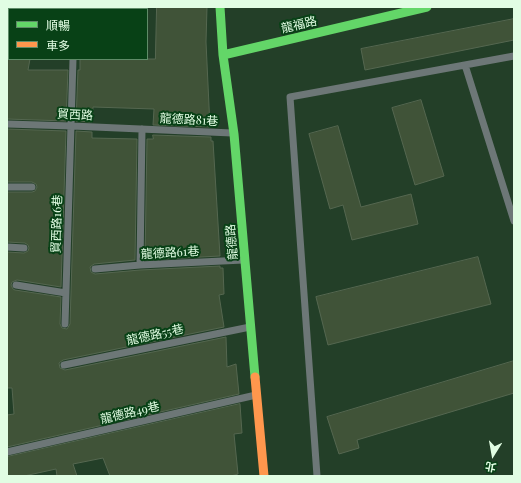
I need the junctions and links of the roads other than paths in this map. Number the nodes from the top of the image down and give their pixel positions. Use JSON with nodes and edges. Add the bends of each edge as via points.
{"nodes":[{"id":1,"x":220,"y":7,"type":"edge"},
{"id":2,"x":427,"y":7,"type":"edge"},
{"id":3,"x":396,"y":11,"type":"edge"},
{"id":4,"x":223,"y":55,"type":"junction"},
{"id":5,"x":514,"y":56,"type":"edge"},
{"id":6,"x":73,"y":60,"type":"edge"},
{"id":7,"x":465,"y":65,"type":"junction"},
{"id":8,"x":7,"y":124,"type":"edge"},
{"id":9,"x":72,"y":126,"type":"junction"},
{"id":10,"x":142,"y":129,"type":"junction"},
{"id":11,"x":234,"y":134,"type":"junction"},
{"id":12,"x":7,"y":187,"type":"edge"},
{"id":13,"x":32,"y":187,"type":"dead end"},
{"id":14,"x":514,"y":221,"type":"edge"},
{"id":15,"x":7,"y":247,"type":"edge"},
{"id":16,"x":24,"y":248,"type":"dead end"},
{"id":17,"x":245,"y":260,"type":"junction"},
{"id":18,"x":140,"y":265,"type":"junction"},
{"id":19,"x":95,"y":269,"type":"dead end"},
{"id":20,"x":16,"y":285,"type":"dead end"},
{"id":21,"x":66,"y":293,"type":"junction"},
{"id":22,"x":66,"y":324,"type":"dead end"},
{"id":23,"x":251,"y":326,"type":"junction"},
{"id":24,"x":64,"y":365,"type":"dead end"},
{"id":25,"x":257,"y":395,"type":"junction"},
{"id":26,"x":7,"y":452,"type":"edge"},
{"id":27,"x":264,"y":476,"type":"edge"},
{"id":28,"x":317,"y":476,"type":"edge"}],
"edges":[{"from":1,"to":4,"type":"street","name":"龍德路"},
{"from":2,"to":3,"type":"street","name":"龍福路"},
{"from":3,"to":4,"type":"street","name":"龍福路"},
{"from":4,"to":11,"type":"street","name":"龍德路"},
{"from":5,"to":7,"type":"lane"},
{"from":6,"to":9,"type":"lane","name":"貿西路16巷"},
{"from":7,"to":14,"type":"lane"},
{"from":7,"to":28,"type":"lane","via":[[290,97]]},
{"from":8,"to":9,"type":"lane","name":"貿西路"},
{"from":9,"to":10,"type":"lane","name":"貿西路"},
{"from":9,"to":21,"type":"lane","name":"貿西路16巷"},
{"from":10,"to":11,"type":"lane","name":"龍德路81巷"},
{"from":10,"to":18,"type":"lane"},
{"from":11,"to":17,"type":"street","name":"龍德路"},
{"from":12,"to":13,"type":"lane"},
{"from":15,"to":16,"type":"lane"},
{"from":17,"to":18,"type":"lane","name":"龍德路61巷"},
{"from":17,"to":23,"type":"street","name":"龍德路"},
{"from":18,"to":19,"type":"lane","name":"龍德路61巷"},
{"from":20,"to":21,"type":"lane"},
{"from":21,"to":22,"type":"lane","name":"貿西路16巷"},
{"from":23,"to":24,"type":"lane","name":"龍德路55巷"},
{"from":23,"to":25,"type":"street","name":"龍德路"},
{"from":25,"to":26,"type":"lane","name":"龍德路49巷"},
{"from":25,"to":27,"type":"street","name":"龍德路"}]}
